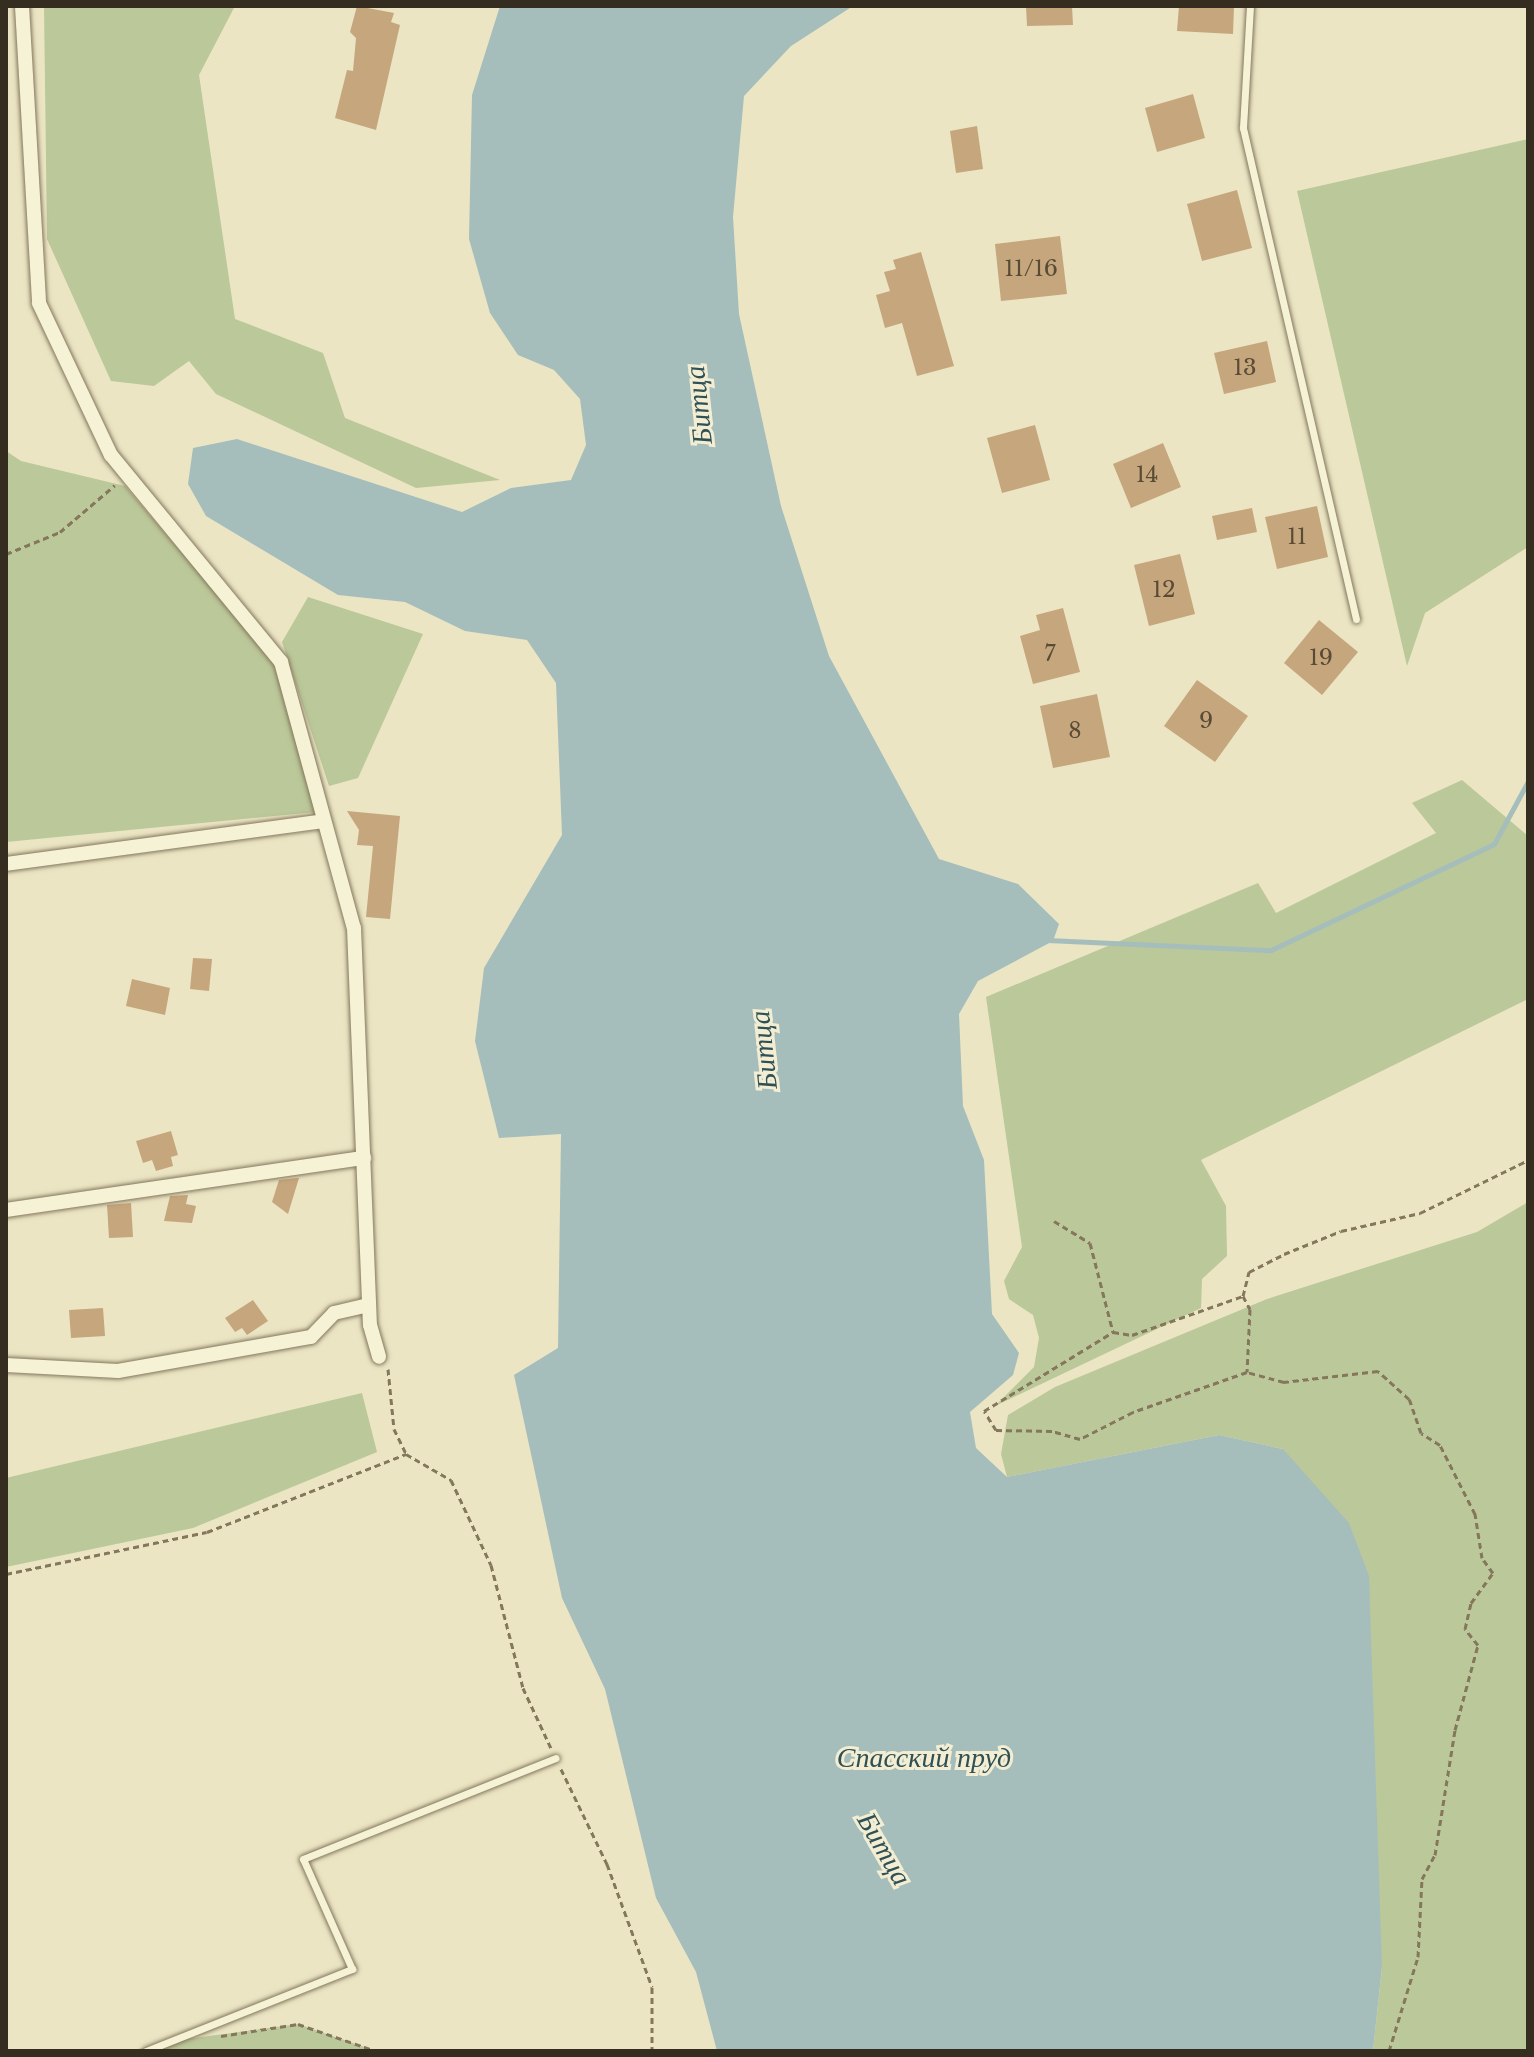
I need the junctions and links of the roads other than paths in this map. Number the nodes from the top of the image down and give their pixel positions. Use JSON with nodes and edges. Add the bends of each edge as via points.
{"nodes":[{"id":1,"x":22,"y":6,"type":"edge"},
{"id":2,"x":1250,"y":6,"type":"edge"},
{"id":3,"x":1356,"y":619,"type":"dead end"},
{"id":4,"x":322,"y":821,"type":"junction"},
{"id":5,"x":6,"y":864,"type":"edge"},
{"id":6,"x":364,"y":1158,"type":"junction"},
{"id":7,"x":6,"y":1210,"type":"edge"},
{"id":8,"x":369,"y":1305,"type":"junction"},
{"id":9,"x":383,"y":1360,"type":"road end"},
{"id":10,"x":6,"y":1365,"type":"edge"},
{"id":11,"x":556,"y":1758,"type":"road end"},
{"id":12,"x":146,"y":2051,"type":"edge"}],
"edges":[{"from":1,"to":4,"type":"street","via":[[39,303],[111,455],[281,662]]},
{"from":2,"to":3,"type":"lane","via":[[1243,128]]},
{"from":4,"to":5,"type":"street"},
{"from":4,"to":6,"type":"street","via":[[354,928]]},
{"from":6,"to":7,"type":"street"},
{"from":6,"to":8,"type":"street"},
{"from":8,"to":9,"type":"street"},
{"from":8,"to":10,"type":"street","via":[[334,1313],[311,1337],[118,1371]]},
{"from":11,"to":12,"type":"lane","via":[[303,1859],[352,1969]]}]}
